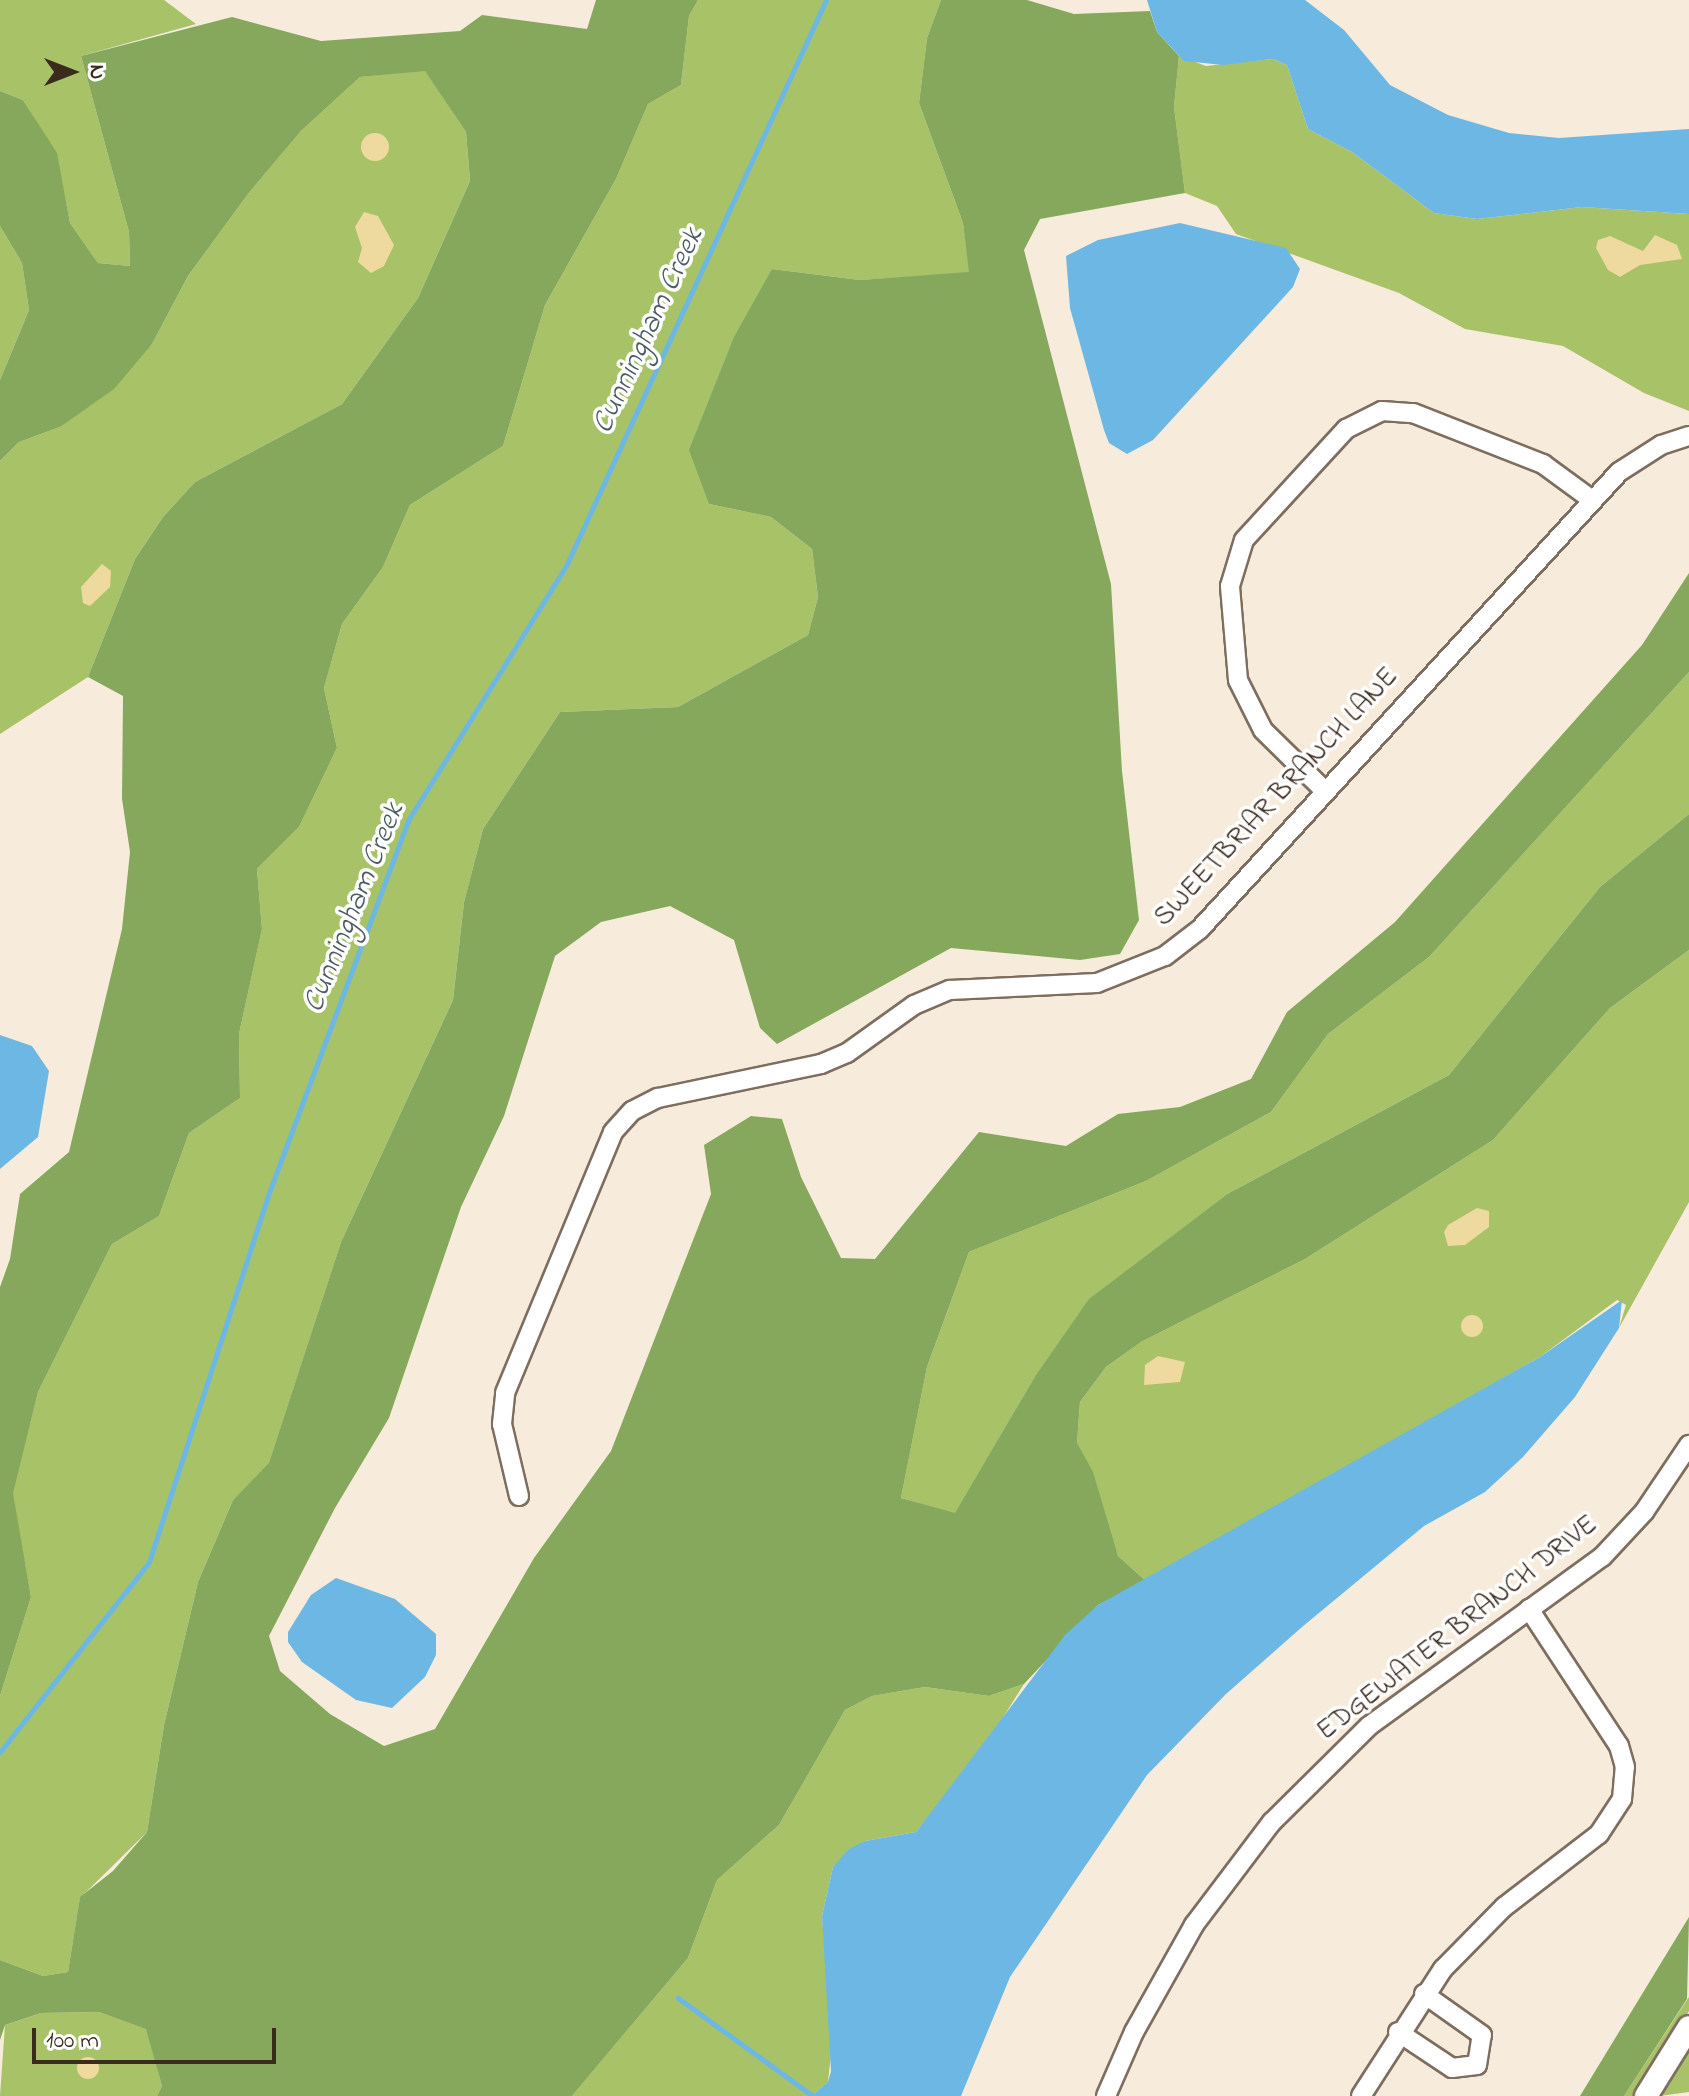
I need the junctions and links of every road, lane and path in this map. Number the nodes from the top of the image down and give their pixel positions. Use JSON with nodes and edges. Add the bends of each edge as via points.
{"nodes":[{"id":1,"x":1689,"y":436,"type":"edge"},
{"id":2,"x":1592,"y":500,"type":"junction"},
{"id":3,"x":1326,"y":792,"type":"junction"},
{"id":4,"x":1689,"y":1445,"type":"edge"},
{"id":5,"x":1682,"y":1470,"type":"edge"},
{"id":6,"x":519,"y":1496,"type":"dead end"},
{"id":7,"x":1529,"y":1609,"type":"junction"},
{"id":8,"x":1424,"y":1994,"type":"junction"},
{"id":9,"x":1689,"y":2027,"type":"edge"},
{"id":10,"x":1398,"y":2032,"type":"junction"},
{"id":11,"x":1106,"y":2096,"type":"edge"},
{"id":12,"x":1361,"y":2096,"type":"edge"},
{"id":13,"x":1646,"y":2096,"type":"edge"}],
"edges":[{"from":1,"to":2,"type":"street","name":"SWEETBRIAR BRANCH LANE","via":[[1639,457]]},
{"from":2,"to":3,"type":"street","name":"SWEETBRIAR BRANCH LANE"},
{"from":2,"to":3,"type":"street","via":[[1543,464],[1413,413],[1382,411],[1346,429],[1244,540],[1230,586],[1238,680],[1263,730]]},
{"from":3,"to":6,"type":"street","name":"SWEETBRIAR BRANCH LANE","via":[[1200,929],[1152,963],[1097,983],[950,990],[914,1005],[859,1046],[821,1064],[658,1098],[632,1111],[613,1132],[505,1393],[502,1424]]},
{"from":4,"to":5,"type":"street","name":"EDGEWATER BRANCH DRIVE"},
{"from":5,"to":7,"type":"street","name":"EDGEWATER BRANCH DRIVE","via":[[1611,1549]]},
{"from":7,"to":8,"type":"street","via":[[1619,1746],[1625,1767],[1622,1799],[1607,1826],[1504,1907]]},
{"from":7,"to":11,"type":"street","name":"EDGEWATER BRANCH DRIVE","via":[[1369,1726],[1272,1822],[1194,1925],[1134,2032]]},
{"from":8,"to":10,"type":"street"},
{"from":8,"to":10,"type":"street","via":[[1482,2035],[1477,2065],[1452,2068]]},
{"from":9,"to":13,"type":"street"},
{"from":10,"to":12,"type":"street"}]}
